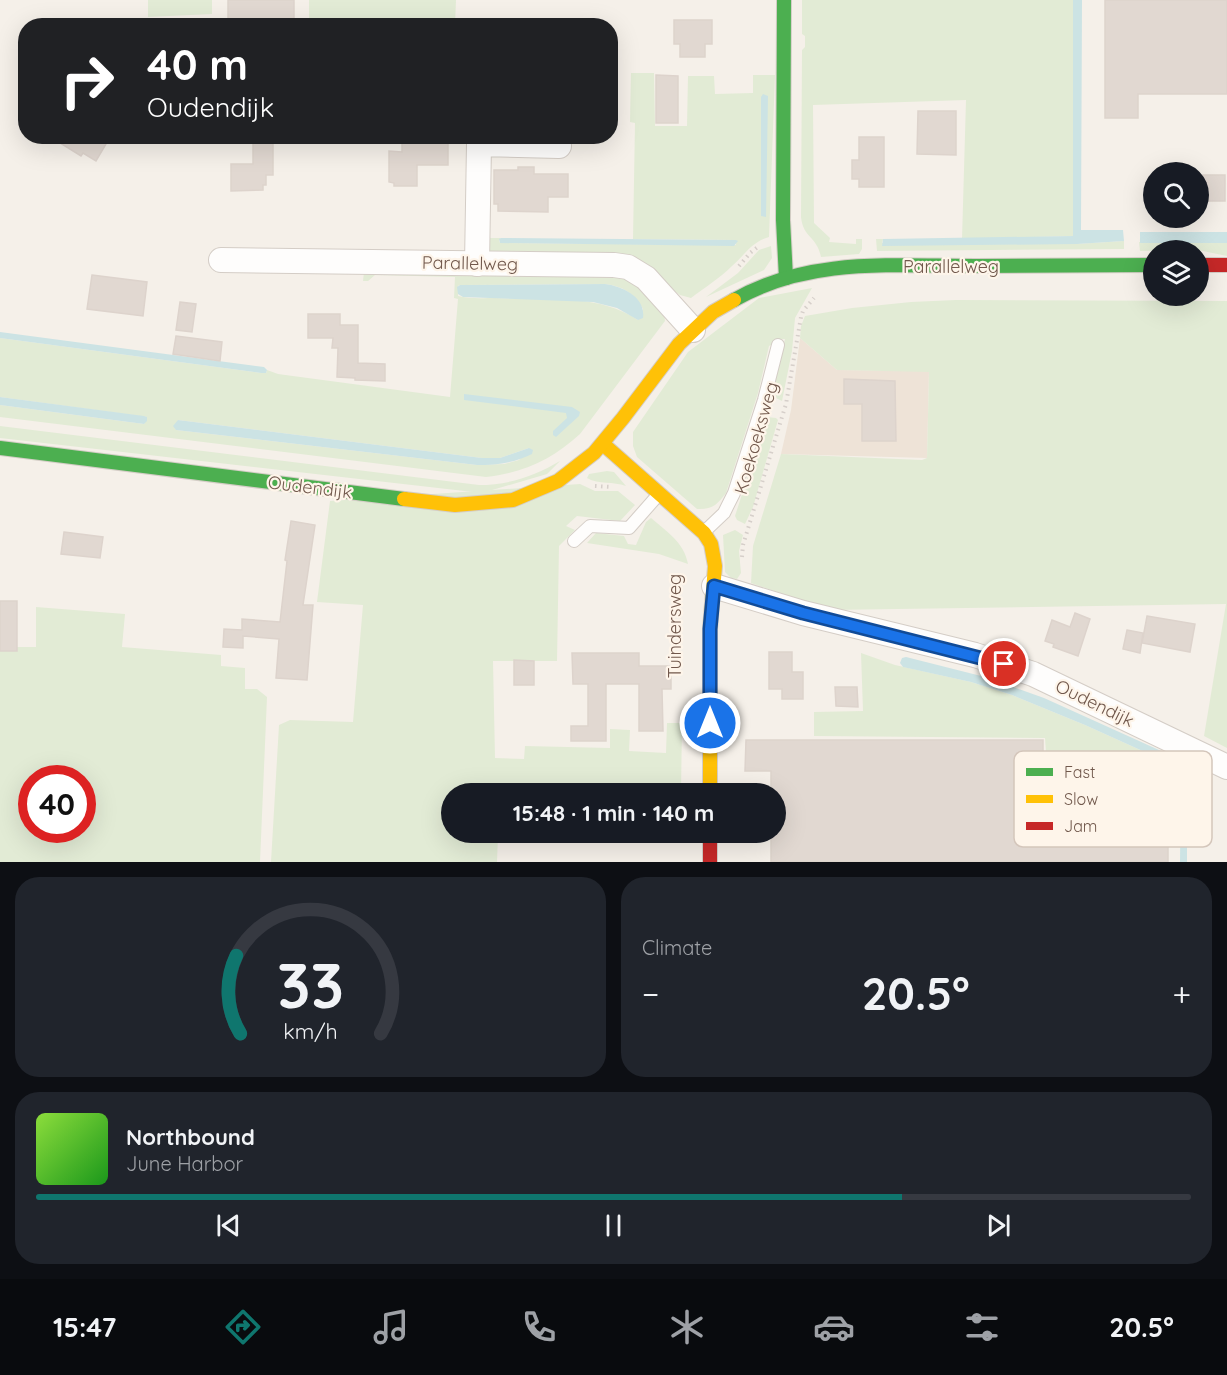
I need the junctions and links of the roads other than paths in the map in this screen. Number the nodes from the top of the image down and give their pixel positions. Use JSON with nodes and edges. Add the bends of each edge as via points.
{"nodes":[{"id":1,"x":784,"y":0,"type":"edge"},
{"id":2,"x":559,"y":146,"type":"dead end"},
{"id":3,"x":221,"y":260,"type":"dead end"},
{"id":4,"x":477,"y":264,"type":"junction"},
{"id":5,"x":1143,"y":265,"type":"edge"},
{"id":6,"x":1209,"y":266,"type":"edge"},
{"id":7,"x":1227,"y":266,"type":"edge"},
{"id":8,"x":786,"y":278,"type":"junction"},
{"id":9,"x":693,"y":330,"type":"junction"},
{"id":10,"x":778,"y":345,"type":"dead end"},
{"id":11,"x":603,"y":444,"type":"junction"},
{"id":12,"x":0,"y":447,"type":"edge"},
{"id":13,"x":660,"y":493,"type":"junction"},
{"id":14,"x":704,"y":532,"type":"junction"},
{"id":15,"x":574,"y":541,"type":"dead end"},
{"id":16,"x":714,"y":586,"type":"junction"},
{"id":17,"x":1195,"y":751,"type":"edge"},
{"id":18,"x":1212,"y":759,"type":"edge"},
{"id":19,"x":1227,"y":766,"type":"edge"},
{"id":20,"x":710,"y":783,"type":"edge"},
{"id":21,"x":710,"y":843,"type":"edge"},
{"id":22,"x":710,"y":862,"type":"edge"}],
"edges":[{"from":1,"to":8,"type":"street"},
{"from":2,"to":4,"type":"street","via":[[479,144]]},
{"from":3,"to":4,"type":"street","name":"Parallelweg"},
{"from":4,"to":9,"type":"street","name":"Parallelweg","via":[[628,267],[646,278]]},
{"from":5,"to":8,"type":"street","name":"Parallelweg","via":[[896,266],[841,268]]},
{"from":6,"to":7,"type":"street"},
{"from":8,"to":9,"type":"street","name":"Parallelweg","via":[[726,301]]},
{"from":9,"to":11,"type":"street","name":"Parallelweg"},
{"from":10,"to":14,"type":"lane","name":"Koekoeksweg","via":[[734,493],[724,513]]},
{"from":11,"to":12,"type":"street","name":"Oudendijk","via":[[556,483],[518,499],[486,505],[455,505]]},
{"from":11,"to":13,"type":"street"},
{"from":13,"to":14,"type":"street"},
{"from":13,"to":15,"type":"lane","via":[[629,528],[590,526]]},
{"from":14,"to":16,"type":"street","name":"Tuindersweg","via":[[713,550]]},
{"from":16,"to":17,"type":"street","name":"Oudendijk","via":[[1033,674]]},
{"from":16,"to":20,"type":"street","name":"Tuindersweg","via":[[710,629]]},
{"from":18,"to":19,"type":"street","name":"Oudendijk"},
{"from":21,"to":22,"type":"street"}]}
